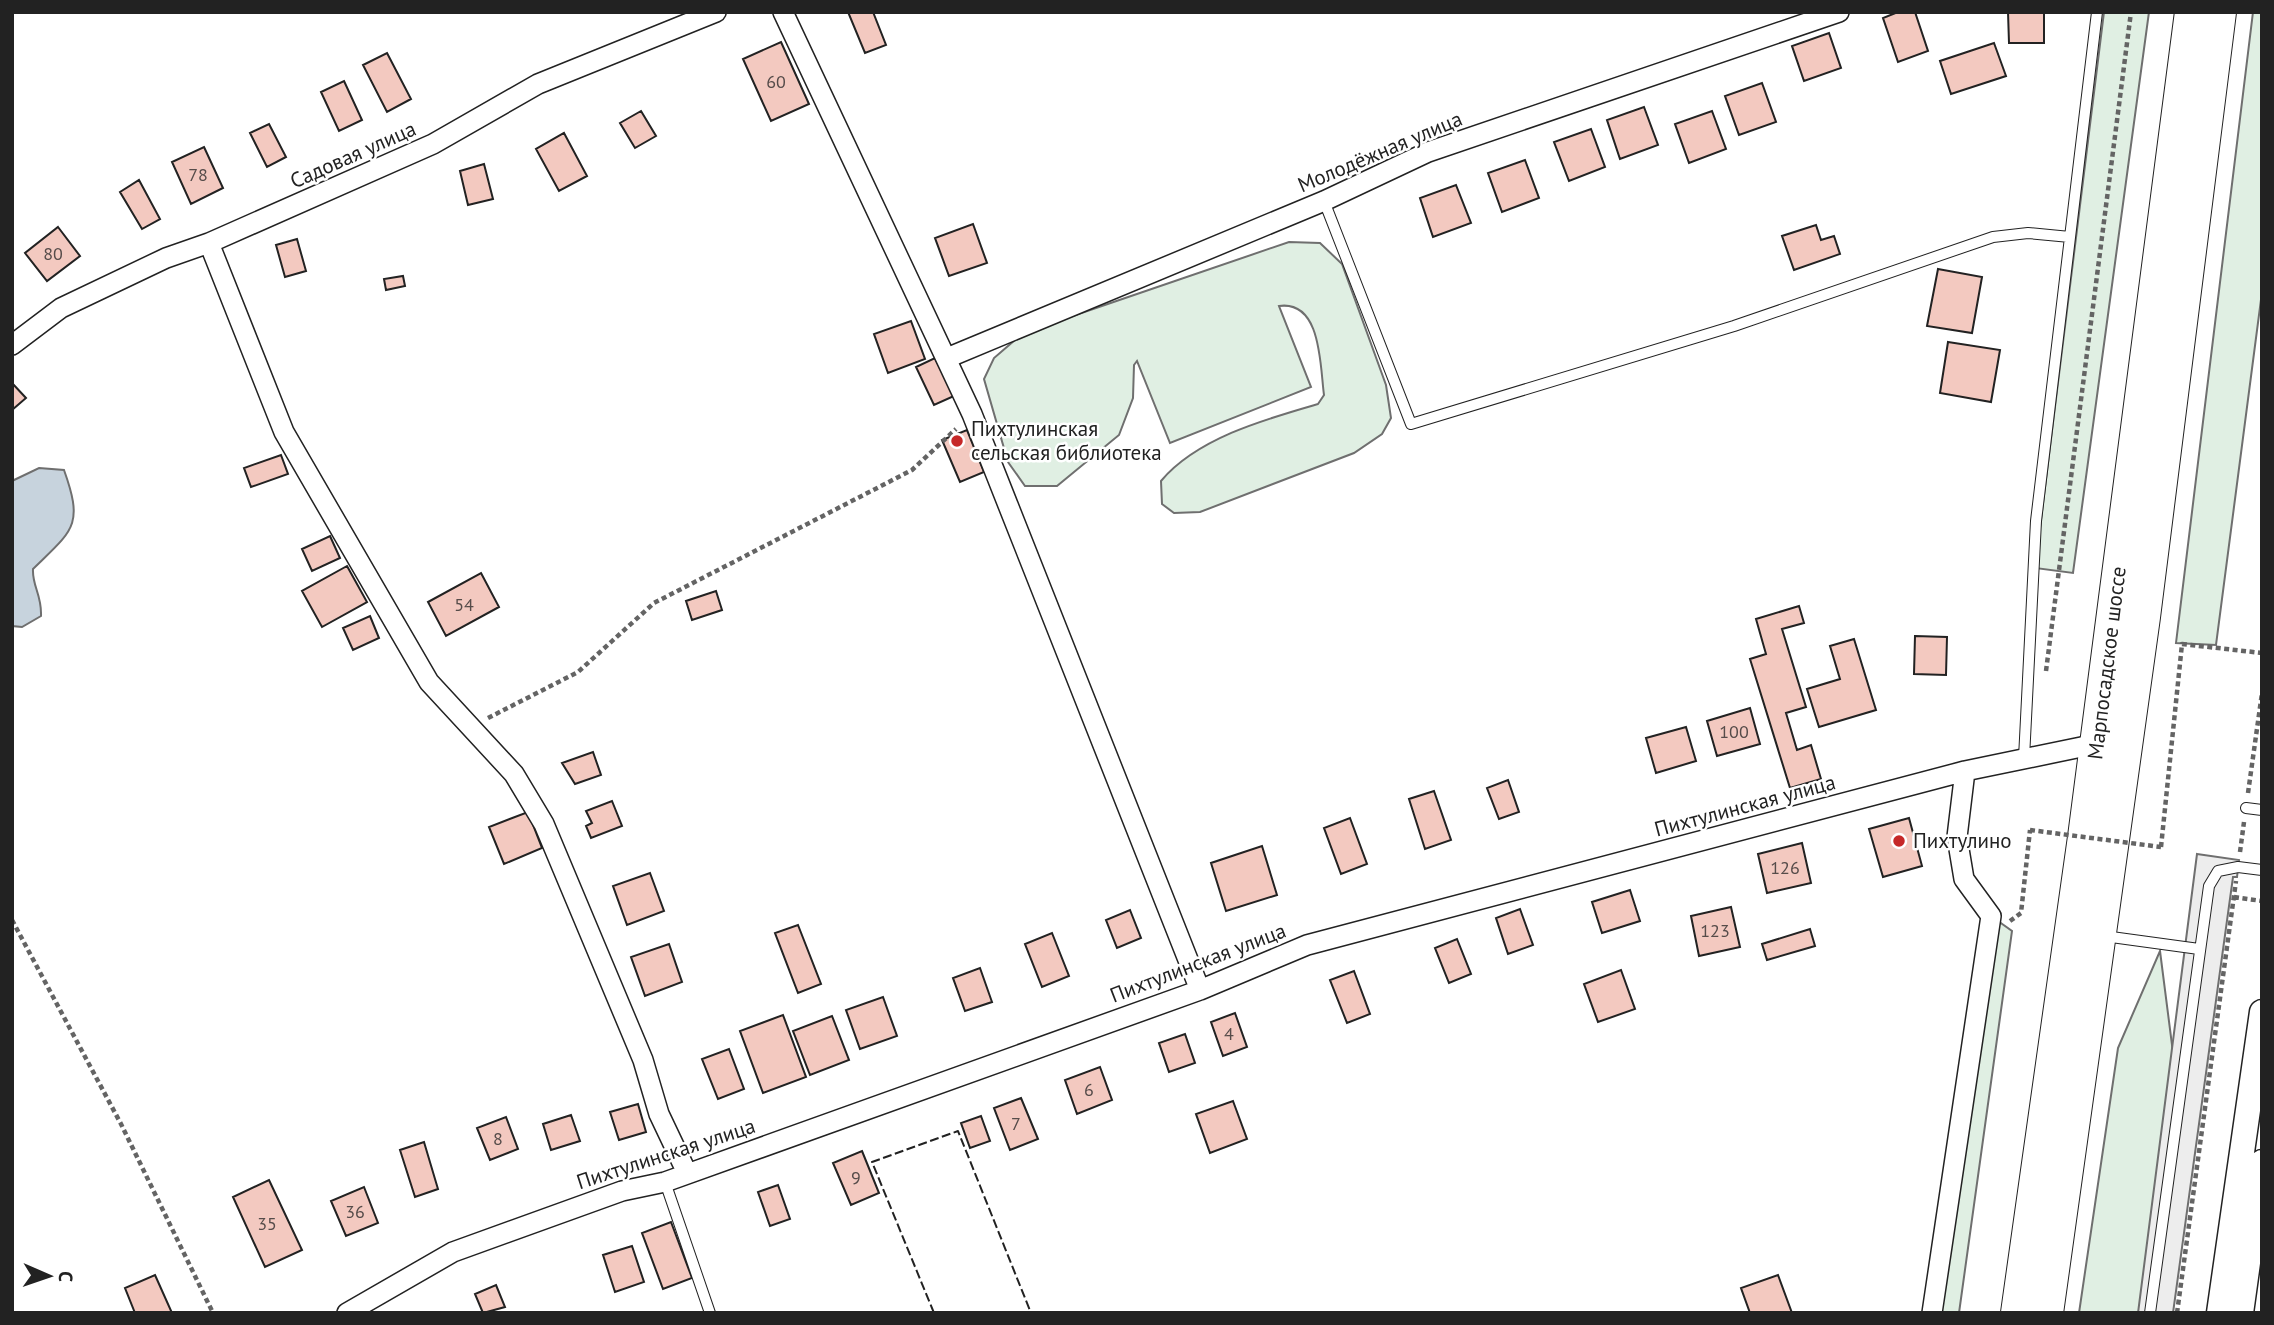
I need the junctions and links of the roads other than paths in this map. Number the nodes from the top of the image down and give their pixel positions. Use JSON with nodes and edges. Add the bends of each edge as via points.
{"nodes":[{"id":1,"x":716,"y":12,"type":"edge"},
{"id":2,"x":783,"y":12,"type":"edge"},
{"id":3,"x":1839,"y":12,"type":"edge"},
{"id":4,"x":2097,"y":12,"type":"edge"},
{"id":5,"x":2191,"y":12,"type":"edge"},
{"id":6,"x":2220,"y":12,"type":"edge"},
{"id":7,"x":1324,"y":201,"type":"junction"},
{"id":8,"x":2070,"y":237,"type":"junction"},
{"id":9,"x":209,"y":243,"type":"junction"},
{"id":10,"x":12,"y":345,"type":"edge"},
{"id":11,"x":947,"y":358,"type":"junction"},
{"id":12,"x":2096,"y":744,"type":"junction"},
{"id":13,"x":2024,"y":758,"type":"junction"},
{"id":14,"x":1965,"y":771,"type":"junction"},
{"id":15,"x":2262,"y":810,"type":"edge"},
{"id":16,"x":2245,"y":813,"type":"road end"},
{"id":17,"x":2262,"y":870,"type":"edge"},
{"id":18,"x":2100,"y":935,"type":"junction"},
{"id":19,"x":2199,"y":949,"type":"junction"},
{"id":20,"x":1200,"y":990,"type":"junction"},
{"id":21,"x":2262,"y":1012,"type":"edge"},
{"id":22,"x":2262,"y":1163,"type":"edge"},
{"id":23,"x":687,"y":1174,"type":"junction"},
{"id":24,"x":665,"y":1182,"type":"junction"},
{"id":25,"x":347,"y":1313,"type":"edge"},
{"id":26,"x":710,"y":1313,"type":"edge"},
{"id":27,"x":1932,"y":1313,"type":"edge"},
{"id":28,"x":2017,"y":1313,"type":"edge"},
{"id":29,"x":2047,"y":1313,"type":"edge"},
{"id":30,"x":2150,"y":1313,"type":"edge"},
{"id":31,"x":2219,"y":1313,"type":"edge"},
{"id":32,"x":2241,"y":1313,"type":"edge"}],
"edges":[{"from":1,"to":9,"type":"street","name":"Садовая улица","via":[[538,84],[433,144]]},
{"from":2,"to":11,"type":"street"},
{"from":3,"to":7,"type":"street","name":"Молодёжная улица","via":[[1428,152]]},
{"from":4,"to":8,"type":"lane"},
{"from":5,"to":12,"type":"main road","name":"Марпосадское шоссе"},
{"from":6,"to":18,"type":"main road","name":"Марпосадское шоссе"},
{"from":7,"to":8,"type":"lane","via":[[1411,424],[1734,326],[1993,237],[2028,233]]},
{"from":7,"to":11,"type":"street","name":"Молодёжная улица"},
{"from":8,"to":13,"type":"lane","via":[[2036,521]]},
{"from":9,"to":10,"type":"street","name":"Садовая улица","via":[[166,258],[61,308]]},
{"from":9,"to":23,"type":"street","via":[[284,432],[429,682],[514,774],[544,824]]},
{"from":11,"to":20,"type":"street"},
{"from":12,"to":13,"type":"street","name":"Пихтулинская улица"},
{"from":12,"to":28,"type":"main road","name":"Марпосадское шоссе"},
{"from":13,"to":14,"type":"street","name":"Пихтулинская улица"},
{"from":14,"to":20,"type":"street","name":"Пихтулинская улица","via":[[1307,945]]},
{"from":14,"to":27,"type":"street","via":[[1957,837],[1964,879],[1991,916]]},
{"from":15,"to":16,"type":"lane"},
{"from":17,"to":19,"type":"lane","via":[[2238,867],[2218,871],[2209,886]]},
{"from":18,"to":19,"type":"lane"},
{"from":18,"to":29,"type":"main road","name":"Марпосадское шоссе"},
{"from":19,"to":30,"type":"lane"},
{"from":20,"to":23,"type":"street","name":"Пихтулинская улица"},
{"from":21,"to":31,"type":"street"},
{"from":22,"to":32,"type":"street"},
{"from":23,"to":24,"type":"street","name":"Пихтулинская улица"},
{"from":24,"to":25,"type":"street","name":"Пихтулинская улица","via":[[622,1191],[453,1252]]},
{"from":24,"to":26,"type":"lane"}]}
